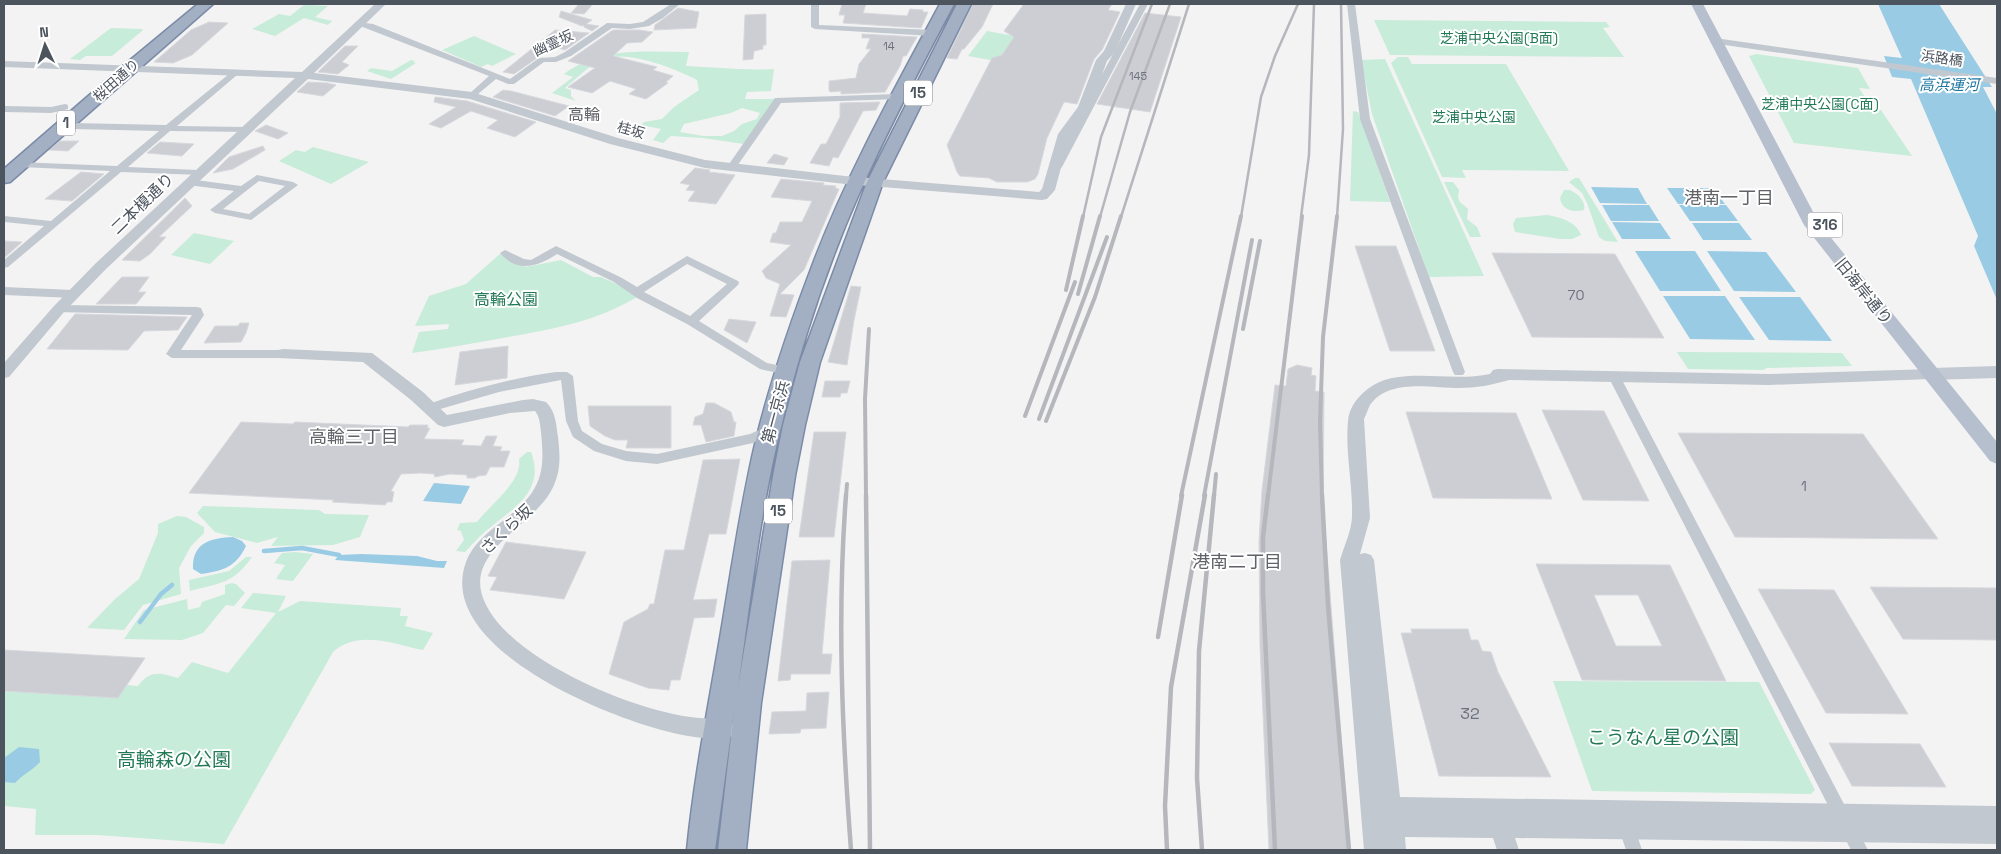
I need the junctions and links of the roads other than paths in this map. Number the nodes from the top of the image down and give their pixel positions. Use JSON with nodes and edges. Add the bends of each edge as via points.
{"nodes":[{"id":1,"x":189,"y":4,"type":"edge"},
{"id":2,"x":206,"y":4,"type":"edge"},
{"id":3,"x":381,"y":4,"type":"edge"},
{"id":4,"x":676,"y":4,"type":"edge"},
{"id":5,"x":815,"y":4,"type":"edge"},
{"id":6,"x":947,"y":4,"type":"edge"},
{"id":7,"x":964,"y":4,"type":"edge"},
{"id":8,"x":1131,"y":4,"type":"edge"},
{"id":9,"x":1144,"y":4,"type":"edge"},
{"id":10,"x":1351,"y":4,"type":"edge"},
{"id":11,"x":1697,"y":4,"type":"edge"},
{"id":12,"x":1706,"y":4,"type":"edge"},
{"id":13,"x":359,"y":24,"type":"junction"},
{"id":14,"x":932,"y":33,"type":"junction"},
{"id":15,"x":1721,"y":42,"type":"junction"},
{"id":16,"x":324,"y":56,"type":"joint"},
{"id":17,"x":4,"y":64,"type":"edge"},
{"id":18,"x":111,"y":68,"type":"junction"},
{"id":19,"x":128,"y":69,"type":"junction"},
{"id":20,"x":308,"y":71,"type":"junction"},
{"id":21,"x":234,"y":73,"type":"junction"},
{"id":22,"x":494,"y":76,"type":"junction"},
{"id":23,"x":1995,"y":81,"type":"edge"},
{"id":24,"x":472,"y":96,"type":"junction"},
{"id":25,"x":896,"y":97,"type":"junction"},
{"id":26,"x":65,"y":107,"type":"junction"},
{"id":27,"x":4,"y":109,"type":"edge"},
{"id":28,"x":168,"y":128,"type":"junction"},
{"id":29,"x":58,"y":130,"type":"junction"},
{"id":30,"x":245,"y":130,"type":"junction"},
{"id":31,"x":880,"y":149,"type":"junction"},
{"id":32,"x":4,"y":159,"type":"edge"},
{"id":33,"x":20,"y":164,"type":"junction"},
{"id":34,"x":732,"y":167,"type":"junction"},
{"id":35,"x":120,"y":169,"type":"junction"},
{"id":36,"x":4,"y":178,"type":"edge"},
{"id":37,"x":193,"y":178,"type":"junction"},
{"id":38,"x":865,"y":182,"type":"junction"},
{"id":39,"x":243,"y":189,"type":"junction"},
{"id":40,"x":1042,"y":196,"type":"junction"},
{"id":41,"x":4,"y":219,"type":"edge"},
{"id":42,"x":53,"y":224,"type":"junction"},
{"id":43,"x":505,"y":253,"type":"dead end"},
{"id":44,"x":4,"y":265,"type":"edge"},
{"id":45,"x":4,"y":291,"type":"edge"},
{"id":46,"x":637,"y":292,"type":"junction"},
{"id":47,"x":73,"y":294,"type":"junction"},
{"id":48,"x":59,"y":309,"type":"junction"},
{"id":49,"x":691,"y":321,"type":"junction"},
{"id":50,"x":283,"y":354,"type":"joint"},
{"id":51,"x":787,"y":371,"type":"junction"},
{"id":52,"x":1434,"y":371,"type":"dead end"},
{"id":53,"x":1460,"y":372,"type":"junction"},
{"id":54,"x":1997,"y":372,"type":"edge"},
{"id":55,"x":4,"y":373,"type":"edge"},
{"id":56,"x":1510,"y":374,"type":"junction"},
{"id":57,"x":1615,"y":378,"type":"junction"},
{"id":58,"x":1943,"y":380,"type":"junction"},
{"id":59,"x":1997,"y":384,"type":"edge"},
{"id":60,"x":424,"y":402,"type":"junction"},
{"id":61,"x":770,"y":430,"type":"junction"},
{"id":62,"x":1997,"y":437,"type":"edge"},
{"id":63,"x":1997,"y":456,"type":"edge"},
{"id":64,"x":1365,"y":560,"type":"dead end"},
{"id":65,"x":745,"y":728,"type":"junction"},
{"id":66,"x":718,"y":729,"type":"junction"},
{"id":67,"x":1382,"y":816,"type":"junction"},
{"id":68,"x":1997,"y":816,"type":"edge"},
{"id":69,"x":1846,"y":821,"type":"junction"},
{"id":70,"x":1501,"y":827,"type":"junction"},
{"id":71,"x":1627,"y":829,"type":"junction"},
{"id":72,"x":1997,"y":833,"type":"edge"},
{"id":73,"x":701,"y":850,"type":"edge"},
{"id":74,"x":732,"y":850,"type":"edge"},
{"id":75,"x":1375,"y":850,"type":"edge"},
{"id":76,"x":1395,"y":850,"type":"edge"},
{"id":77,"x":1508,"y":850,"type":"edge"},
{"id":78,"x":1634,"y":850,"type":"edge"},
{"id":79,"x":1860,"y":850,"type":"edge"}],
"edges":[{"from":1,"to":18,"type":"highway","name":"桜田通り","number":"1"},
{"from":2,"to":19,"type":"highway","name":"桜田通り","number":"1"},
{"from":3,"to":13,"type":"street"},
{"from":4,"to":22,"type":"street","name":"幽霊坂","via":[[644,26],[610,25],[568,54],[542,60],[511,82]]},
{"from":5,"to":14,"type":"street","via":[[815,27]]},
{"from":6,"to":14,"type":"highway","name":"第一京浜","number":"15"},
{"from":7,"to":31,"type":"highway","name":"第一京浜","number":"15"},
{"from":8,"to":40,"type":"street","via":[[1109,52],[1102,60],[1084,107],[1064,134],[1048,190]]},
{"from":9,"to":40,"type":"street"},
{"from":10,"to":53,"type":"street","via":[[1365,119]]},
{"from":11,"to":15,"type":"main road","name":"旧海岸通り","number":"316"},
{"from":12,"to":15,"type":"main road","name":"旧海岸通り","number":"316"},
{"from":13,"to":16,"type":"street"},
{"from":13,"to":22,"type":"street"},
{"from":14,"to":25,"type":"highway","name":"第一京浜","number":"15"},
{"from":15,"to":23,"type":"street","name":"浜路橋"},
{"from":15,"to":58,"type":"main road","name":"旧海岸通り","number":"316","via":[[1826,226]]},
{"from":16,"to":20,"type":"street","name":"二本榎通り"},
{"from":17,"to":18,"type":"street"},
{"from":18,"to":19,"type":"street"},
{"from":18,"to":26,"type":"highway","name":"桜田通り","number":"1"},
{"from":19,"to":21,"type":"street"},
{"from":19,"to":29,"type":"highway","name":"桜田通り","number":"1"},
{"from":20,"to":21,"type":"street"},
{"from":20,"to":24,"type":"street","name":"桂坂","via":[[321,77]]},
{"from":20,"to":30,"type":"street","name":"二本榎通り"},
{"from":21,"to":28,"type":"street"},
{"from":22,"to":24,"type":"street"},
{"from":24,"to":34,"type":"street","name":"桂坂","via":[[665,156]]},
{"from":25,"to":31,"type":"highway","name":"第一京浜","number":"15"},
{"from":25,"to":34,"type":"street","via":[[778,100]]},
{"from":26,"to":27,"type":"street","via":[[51,110]]},
{"from":26,"to":32,"type":"highway","name":"桜田通り","number":"1"},
{"from":28,"to":29,"type":"street","via":[[73,126]]},
{"from":28,"to":30,"type":"street"},
{"from":28,"to":35,"type":"street"},
{"from":29,"to":33,"type":"highway","name":"桜田通り","number":"1"},
{"from":30,"to":37,"type":"street","name":"二本榎通り"},
{"from":31,"to":38,"type":"highway","name":"第一京浜","number":"15"},
{"from":33,"to":35,"type":"street"},
{"from":33,"to":36,"type":"highway","name":"桜田通り","number":"1"},
{"from":34,"to":38,"type":"street","name":"桂坂"},
{"from":35,"to":37,"type":"street"},
{"from":35,"to":42,"type":"street"},
{"from":37,"to":39,"type":"street"},
{"from":37,"to":47,"type":"street","name":"二本榎通り"},
{"from":38,"to":40,"type":"street","name":"桂坂"},
{"from":38,"to":51,"type":"highway","name":"第一京浜","number":"15","via":[[823,261]]},
{"from":38,"to":65,"type":"highway","name":"第一京浜","number":"15","via":[[794,425]]},
{"from":39,"to":39,"type":"street","via":[[257,178],[293,185],[251,217],[214,210]]},
{"from":41,"to":42,"type":"street"},
{"from":42,"to":44,"type":"street"},
{"from":43,"to":46,"type":"street","via":[[527,264],[538,262],[556,249]]},
{"from":45,"to":47,"type":"street"},
{"from":46,"to":49,"type":"street"},
{"from":46,"to":49,"type":"street","via":[[687,259],[734,283]]},
{"from":47,"to":48,"type":"street","name":"二本榎通り"},
{"from":48,"to":50,"type":"street","via":[[197,311],[198,315],[172,354]]},
{"from":48,"to":55,"type":"street","name":"二本榎通り"},
{"from":49,"to":51,"type":"street","via":[[764,366]]},
{"from":50,"to":60,"type":"street","via":[[367,356]]},
{"from":51,"to":61,"type":"highway","name":"第一京浜","number":"15"},
{"from":52,"to":53,"type":"street"},
{"from":53,"to":56,"type":"street"},
{"from":54,"to":58,"type":"main road"},
{"from":56,"to":57,"type":"street"},
{"from":56,"to":67,"type":"street","via":[[1476,382],[1420,380],[1395,383],[1373,393],[1358,410],[1361,518],[1348,560]]},
{"from":57,"to":58,"type":"street"},
{"from":57,"to":69,"type":"street"},
{"from":58,"to":59,"type":"main road"},
{"from":58,"to":62,"type":"main road","name":"旧海岸通り","number":"316"},
{"from":58,"to":63,"type":"main road","name":"旧海岸通り","number":"316"},
{"from":60,"to":61,"type":"street","via":[[447,402],[504,387],[567,376],[572,421],[577,434],[598,448],[626,456],[657,458],[753,438]]},
{"from":60,"to":66,"type":"street","name":"さくら坂","via":[[444,421],[523,404],[541,407],[547,421],[551,466],[540,496],[490,540],[478,554],[472,569],[470,584],[476,605],[490,626],[520,655],[577,689],[642,715]]},
{"from":61,"to":66,"type":"highway","name":"第一京浜","number":"15","via":[[754,507]]},
{"from":64,"to":67,"type":"street"},
{"from":65,"to":66,"type":"street","name":"さくら坂"},
{"from":65,"to":74,"type":"highway","name":"第一京浜","number":"15"},
{"from":66,"to":73,"type":"highway","name":"第一京浜","number":"15"},
{"from":67,"to":69,"type":"street"},
{"from":67,"to":70,"type":"street"},
{"from":67,"to":75,"type":"street"},
{"from":67,"to":76,"type":"street"},
{"from":68,"to":69,"type":"street"},
{"from":69,"to":71,"type":"street"},
{"from":69,"to":72,"type":"street"},
{"from":69,"to":79,"type":"street"},
{"from":70,"to":71,"type":"street"},
{"from":70,"to":77,"type":"street"},
{"from":71,"to":78,"type":"street"}]}
